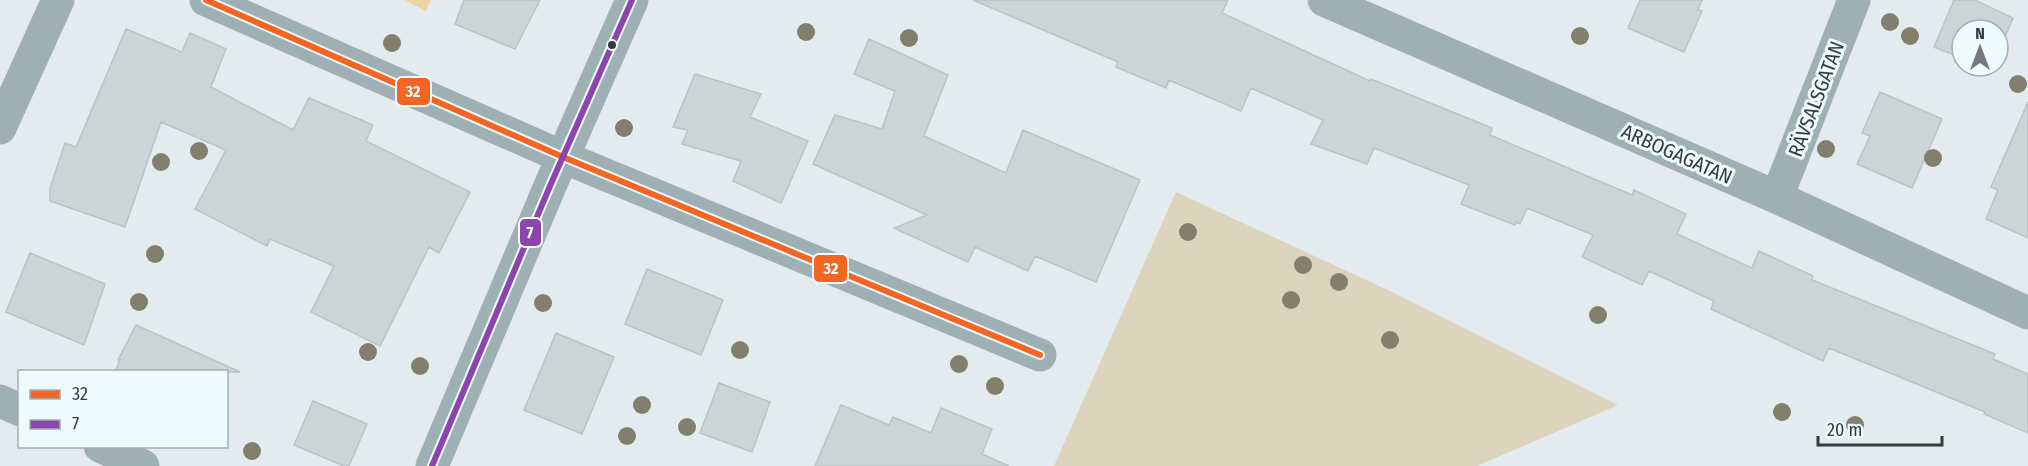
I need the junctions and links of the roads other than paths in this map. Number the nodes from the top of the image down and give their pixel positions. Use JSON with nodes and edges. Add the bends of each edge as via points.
{"nodes":[{"id":1,"x":58,"y":0,"type":"edge"},
{"id":2,"x":206,"y":0,"type":"edge"},
{"id":3,"x":632,"y":0,"type":"edge"},
{"id":4,"x":1324,"y":0,"type":"edge"},
{"id":5,"x":1854,"y":0,"type":"edge"},
{"id":6,"x":0,"y":128,"type":"edge"},
{"id":7,"x":563,"y":157,"type":"junction"},
{"id":8,"x":1777,"y":197,"type":"junction"},
{"id":9,"x":2028,"y":313,"type":"edge"},
{"id":10,"x":1040,"y":355,"type":"dead end"},
{"id":11,"x":0,"y":401,"type":"edge"},
{"id":12,"x":18,"y":409,"type":"edge"},
{"id":13,"x":102,"y":448,"type":"edge"},
{"id":14,"x":143,"y":466,"type":"edge"},
{"id":15,"x":432,"y":466,"type":"edge"}],
"edges":[{"from":1,"to":6,"type":"street"},
{"from":2,"to":7,"type":"street"},
{"from":3,"to":7,"type":"street"},
{"from":4,"to":8,"type":"street","name":"ARBOGAGATAN"},
{"from":5,"to":8,"type":"street","name":"RÄVSALSGATAN"},
{"from":7,"to":10,"type":"street"},
{"from":7,"to":15,"type":"street"},
{"from":8,"to":9,"type":"street","name":"ARBOGAGATAN"},
{"from":11,"to":12,"type":"street"},
{"from":13,"to":14,"type":"street"}]}
